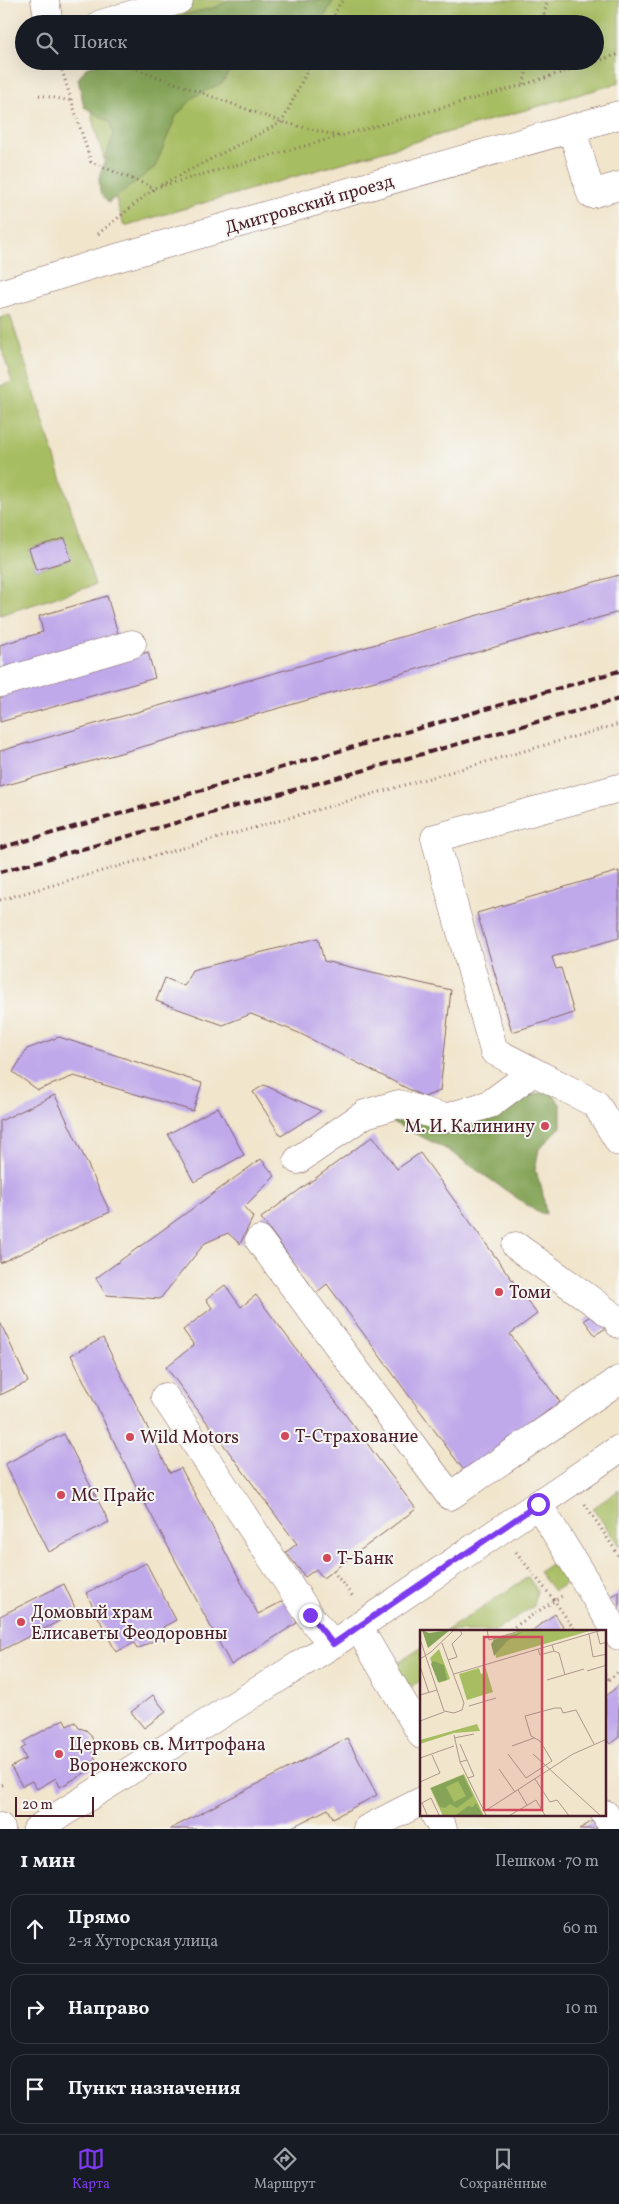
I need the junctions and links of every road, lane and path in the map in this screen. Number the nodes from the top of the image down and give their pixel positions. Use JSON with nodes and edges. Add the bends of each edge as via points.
{"nodes":[{"id":1,"x":45,"y":0,"type":"edge"},
{"id":2,"x":179,"y":0,"type":"edge"},
{"id":3,"x":344,"y":0,"type":"edge"},
{"id":4,"x":548,"y":0,"type":"edge"},
{"id":5,"x":48,"y":15,"type":"edge"},
{"id":6,"x":130,"y":15,"type":"edge"},
{"id":7,"x":334,"y":15,"type":"edge"},
{"id":8,"x":544,"y":15,"type":"edge"},
{"id":9,"x":619,"y":54,"type":"edge"},
{"id":10,"x":604,"y":59,"type":"edge"},
{"id":11,"x":62,"y":70,"type":"edge"},
{"id":12,"x":139,"y":70,"type":"edge"},
{"id":13,"x":308,"y":70,"type":"edge"},
{"id":14,"x":527,"y":70,"type":"edge"},
{"id":15,"x":569,"y":70,"type":"edge"},
{"id":16,"x":523,"y":85,"type":"junction"},
{"id":17,"x":38,"y":95,"type":"dead end"},
{"id":18,"x":72,"y":101,"type":"junction"},
{"id":19,"x":619,"y":115,"type":"edge"},
{"id":20,"x":282,"y":122,"type":"junction"},
{"id":21,"x":572,"y":129,"type":"junction"},
{"id":22,"x":338,"y":137,"type":"junction"},
{"id":23,"x":619,"y":186,"type":"edge"},
{"id":24,"x":154,"y":188,"type":"junction"},
{"id":25,"x":93,"y":238,"type":"dead end"},
{"id":26,"x":0,"y":294,"type":"edge"},
{"id":27,"x":132,"y":644,"type":"dead end"},
{"id":28,"x":0,"y":683,"type":"edge"},
{"id":29,"x":619,"y":724,"type":"edge"},
{"id":30,"x":619,"y":788,"type":"edge"},
{"id":31,"x":0,"y":900,"type":"edge"},
{"id":32,"x":533,"y":1072,"type":"junction"},
{"id":33,"x":619,"y":1142,"type":"edge"},
{"id":34,"x":298,"y":1160,"type":"dead end"},
{"id":35,"x":260,"y":1240,"type":"dead end"},
{"id":36,"x":516,"y":1246,"type":"dead end"},
{"id":37,"x":619,"y":1324,"type":"edge"},
{"id":38,"x":619,"y":1380,"type":"edge"},
{"id":39,"x":165,"y":1397,"type":"dead end"},
{"id":40,"x":619,"y":1449,"type":"edge"},
{"id":41,"x":582,"y":1499,"type":"dead end"},
{"id":42,"x":538,"y":1504,"type":"junction"},
{"id":43,"x":513,"y":1548,"type":"dead end"},
{"id":44,"x":619,"y":1556,"type":"edge"},
{"id":45,"x":333,"y":1571,"type":"dead end"},
{"id":46,"x":584,"y":1583,"type":"junction"},
{"id":47,"x":353,"y":1597,"type":"dead end"},
{"id":48,"x":554,"y":1600,"type":"junction"},
{"id":49,"x":358,"y":1627,"type":"junction"},
{"id":50,"x":509,"y":1630,"type":"edge"},
{"id":51,"x":575,"y":1630,"type":"edge"},
{"id":52,"x":619,"y":1636,"type":"edge"},
{"id":53,"x":333,"y":1644,"type":"junction"},
{"id":54,"x":619,"y":1671,"type":"edge"},
{"id":55,"x":606,"y":1676,"type":"edge"},
{"id":56,"x":609,"y":1680,"type":"junction"},
{"id":57,"x":606,"y":1682,"type":"edge"},
{"id":58,"x":420,"y":1732,"type":"edge"},
{"id":59,"x":420,"y":1802,"type":"edge"},
{"id":60,"x":436,"y":1816,"type":"edge"},
{"id":61,"x":606,"y":1816,"type":"edge"},
{"id":62,"x":37,"y":1829,"type":"edge"},
{"id":63,"x":367,"y":1829,"type":"edge"},
{"id":64,"x":443,"y":1829,"type":"edge"},
{"id":65,"x":614,"y":1829,"type":"edge"}],
"edges":[{"from":1,"to":5,"type":"street"},
{"from":2,"to":6,"type":"street"},
{"from":3,"to":7,"type":"path"},
{"from":4,"to":8,"type":"path"},
{"from":9,"to":10,"type":"path"},
{"from":11,"to":18,"type":"path"},
{"from":12,"to":20,"type":"path"},
{"from":13,"to":20,"type":"path"},
{"from":14,"to":16,"type":"path"},
{"from":15,"to":16,"type":"path"},
{"from":16,"to":22,"type":"path"},
{"from":17,"to":18,"type":"path"},
{"from":18,"to":24,"type":"path","via":[[91,162]]},
{"from":19,"to":21,"type":"street","name":"Дмитровский проезд"},
{"from":20,"to":22,"type":"path"},
{"from":20,"to":24,"type":"path"},
{"from":21,"to":23,"type":"street","via":[[591,194]]},
{"from":21,"to":26,"type":"street","name":"Дмитровский проезд"},
{"from":22,"to":24,"type":"path"},
{"from":24,"to":25,"type":"path"},
{"from":27,"to":28,"type":"street"},
{"from":29,"to":31,"type":"path"},
{"from":30,"to":32,"type":"street","via":[[435,838],[494,1051]]},
{"from":32,"to":33,"type":"street","via":[[596,1104]]},
{"from":32,"to":34,"type":"street","via":[[490,1104],[444,1118],[399,1104],[365,1114]]},
{"from":35,"to":38,"type":"street","via":[[450,1496]]},
{"from":36,"to":37,"type":"street"},
{"from":39,"to":53,"type":"street","via":[[314,1622]]},
{"from":40,"to":42,"type":"street"},
{"from":41,"to":44,"type":"path"},
{"from":42,"to":46,"type":"street"},
{"from":42,"to":49,"type":"street"},
{"from":43,"to":48,"type":"path"},
{"from":45,"to":47,"type":"path"},
{"from":46,"to":48,"type":"path"},
{"from":46,"to":52,"type":"street"},
{"from":48,"to":50,"type":"path"},
{"from":48,"to":51,"type":"path"},
{"from":49,"to":53,"type":"street"},
{"from":49,"to":58,"type":"street"},
{"from":53,"to":62,"type":"street"},
{"from":54,"to":56,"type":"path"},
{"from":55,"to":56,"type":"path"},
{"from":56,"to":57,"type":"path"},
{"from":59,"to":63,"type":"street"},
{"from":60,"to":64,"type":"street"},
{"from":61,"to":65,"type":"street"}]}
